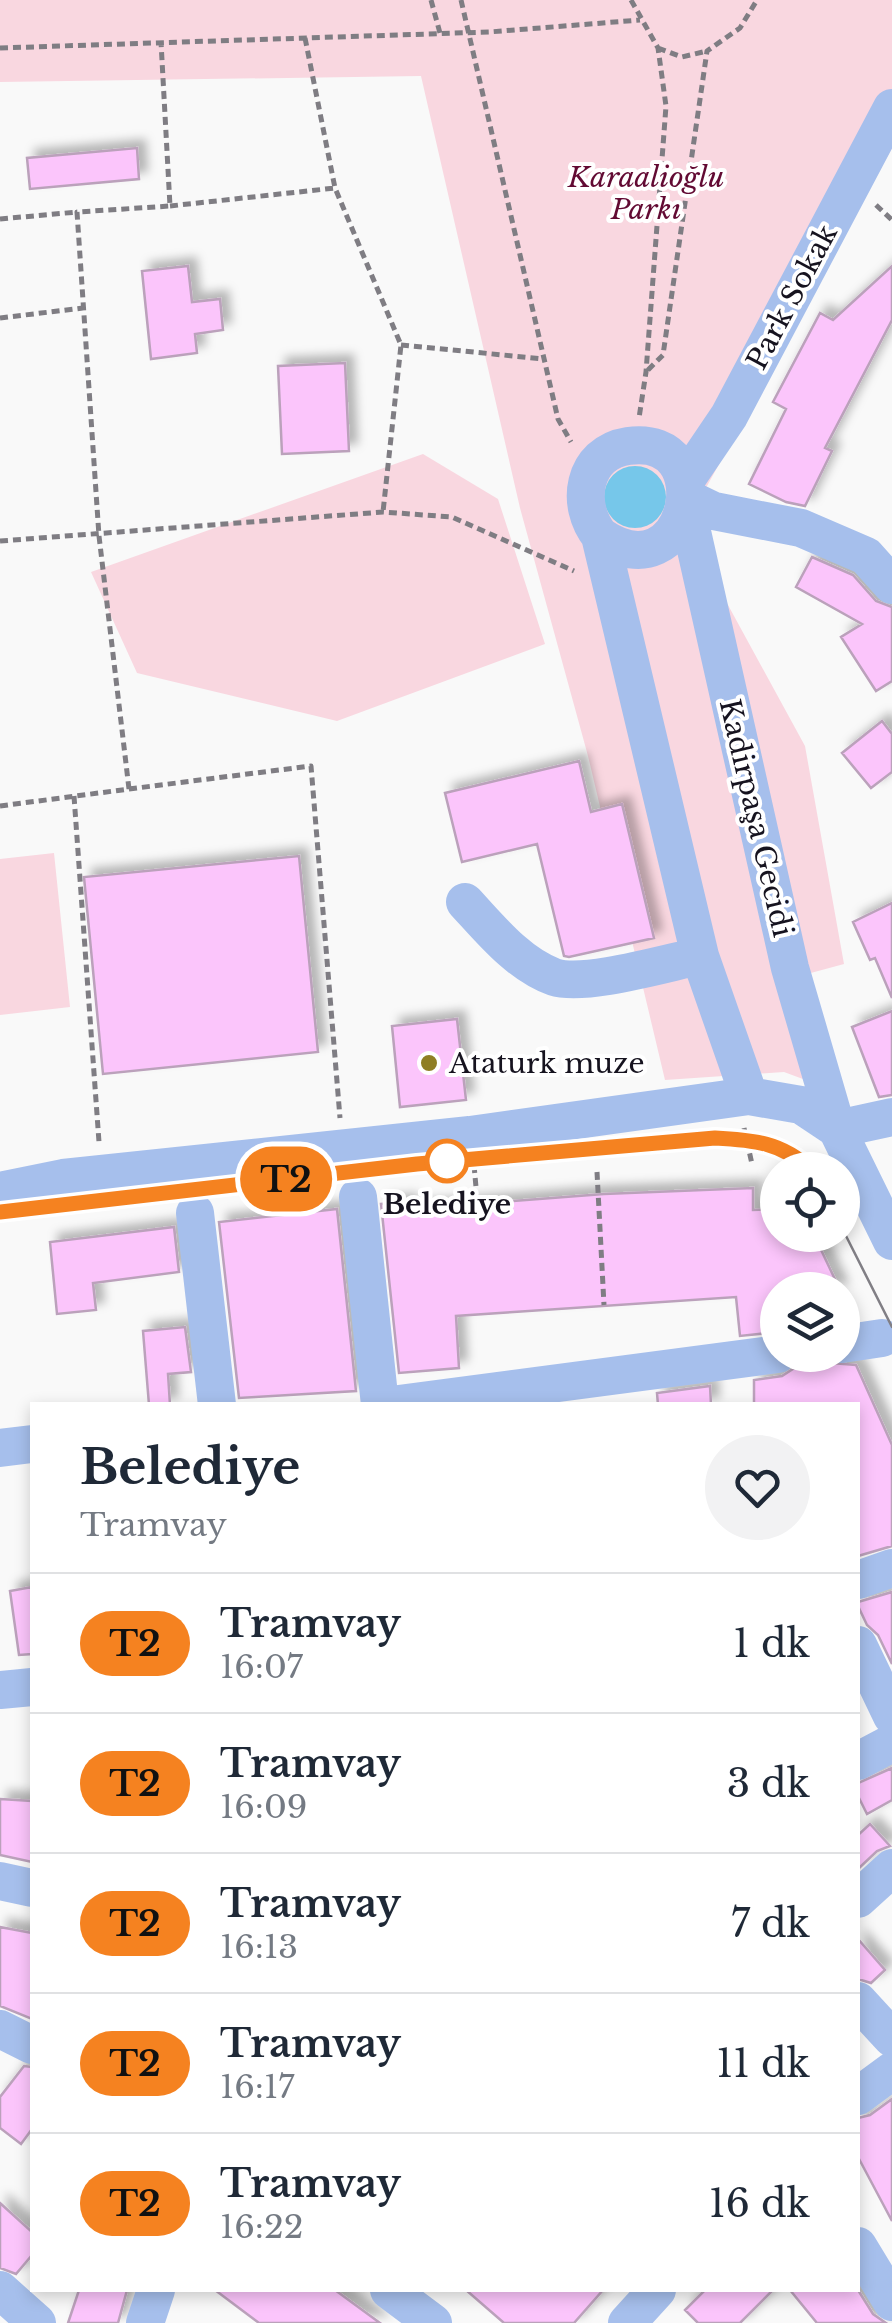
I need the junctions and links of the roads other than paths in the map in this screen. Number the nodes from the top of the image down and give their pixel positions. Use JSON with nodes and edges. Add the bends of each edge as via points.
{"nodes":[{"id":1,"x":892,"y":108,"type":"edge"},
{"id":2,"x":686,"y":495,"type":"junction"},
{"id":3,"x":600,"y":536,"type":"junction"},
{"id":4,"x":892,"y":584,"type":"edge"},
{"id":5,"x":465,"y":902,"type":"dead end"},
{"id":6,"x":700,"y":956,"type":"junction"},
{"id":7,"x":749,"y":1096,"type":"junction"},
{"id":8,"x":892,"y":1117,"type":"edge"},
{"id":9,"x":837,"y":1129,"type":"junction"},
{"id":10,"x":0,"y":1166,"type":"edge"},
{"id":11,"x":62,"y":1178,"type":"junction"},
{"id":12,"x":0,"y":1191,"type":"edge"},
{"id":13,"x":358,"y":1197,"type":"dead end"},
{"id":14,"x":195,"y":1213,"type":"dead end"},
{"id":15,"x":892,"y":1241,"type":"edge"},
{"id":16,"x":882,"y":1338,"type":"dead end"},
{"id":17,"x":860,"y":1341,"type":"edge"},
{"id":18,"x":760,"y":1358,"type":"edge"},
{"id":19,"x":625,"y":1390,"type":"edge"},
{"id":20,"x":217,"y":1402,"type":"edge"},
{"id":21,"x":380,"y":1402,"type":"edge"},
{"id":22,"x":439,"y":1402,"type":"edge"},
{"id":23,"x":30,"y":1444,"type":"edge"},
{"id":24,"x":0,"y":1448,"type":"edge"},
{"id":25,"x":892,"y":1568,"type":"edge"},
{"id":26,"x":860,"y":1579,"type":"edge"},
{"id":27,"x":860,"y":1649,"type":"edge"},
{"id":28,"x":30,"y":1687,"type":"edge"},
{"id":29,"x":0,"y":1690,"type":"edge"},
{"id":30,"x":892,"y":1716,"type":"edge"},
{"id":31,"x":892,"y":1743,"type":"edge"},
{"id":32,"x":860,"y":1760,"type":"edge"},
{"id":33,"x":892,"y":1868,"type":"edge"},
{"id":34,"x":0,"y":1881,"type":"edge"},
{"id":35,"x":30,"y":1888,"type":"edge"},
{"id":36,"x":860,"y":1897,"type":"edge"},
{"id":37,"x":860,"y":2003,"type":"edge"},
{"id":38,"x":0,"y":2029,"type":"edge"},
{"id":39,"x":892,"y":2038,"type":"edge"},
{"id":40,"x":30,"y":2044,"type":"edge"},
{"id":41,"x":892,"y":2071,"type":"edge"},
{"id":42,"x":860,"y":2095,"type":"edge"},
{"id":43,"x":860,"y":2249,"type":"edge"},
{"id":44,"x":0,"y":2290,"type":"edge"},
{"id":45,"x":155,"y":2292,"type":"edge"},
{"id":46,"x":392,"y":2292,"type":"edge"},
{"id":47,"x":655,"y":2292,"type":"edge"},
{"id":48,"x":892,"y":2302,"type":"edge"},
{"id":49,"x":37,"y":2323,"type":"edge"},
{"id":50,"x":145,"y":2323,"type":"edge"},
{"id":51,"x":433,"y":2323,"type":"edge"},
{"id":52,"x":627,"y":2323,"type":"edge"}],
"edges":[{"from":1,"to":2,"type":"street","name":"Park Sokak"},
{"from":2,"to":3,"type":"street","via":[[674,532],[651,547],[625,548]]},
{"from":2,"to":3,"type":"street","via":[[670,459],[646,446],[607,454],[585,486],[586,513]]},
{"from":2,"to":4,"type":"street","via":[[714,511],[802,528],[866,556]]},
{"from":2,"to":9,"type":"street","name":"Kadirpaşa Gecidi","via":[[790,968]]},
{"from":3,"to":6,"type":"street"},
{"from":5,"to":6,"type":"street","via":[[525,961],[556,978],[595,978]]},
{"from":6,"to":7,"type":"street"},
{"from":7,"to":9,"type":"street","via":[[801,1106]]},
{"from":7,"to":11,"type":"street","via":[[418,1141]]},
{"from":8,"to":9,"type":"street"},
{"from":9,"to":15,"type":"street","name":"Kadirpaşa Gecidi"},
{"from":10,"to":11,"type":"street"},
{"from":11,"to":12,"type":"street"},
{"from":13,"to":21,"type":"street"},
{"from":14,"to":20,"type":"street"},
{"from":16,"to":17,"type":"street"},
{"from":18,"to":19,"type":"street"},
{"from":19,"to":22,"type":"street"},
{"from":23,"to":24,"type":"street"},
{"from":25,"to":26,"type":"street"},
{"from":27,"to":30,"type":"street"},
{"from":28,"to":29,"type":"street"},
{"from":31,"to":32,"type":"street"},
{"from":33,"to":36,"type":"street"},
{"from":34,"to":35,"type":"street"},
{"from":37,"to":39,"type":"street"},
{"from":38,"to":40,"type":"street"},
{"from":41,"to":42,"type":"street"},
{"from":43,"to":48,"type":"street"},
{"from":44,"to":49,"type":"street"},
{"from":45,"to":50,"type":"street"},
{"from":46,"to":51,"type":"street"},
{"from":47,"to":52,"type":"street"}]}
